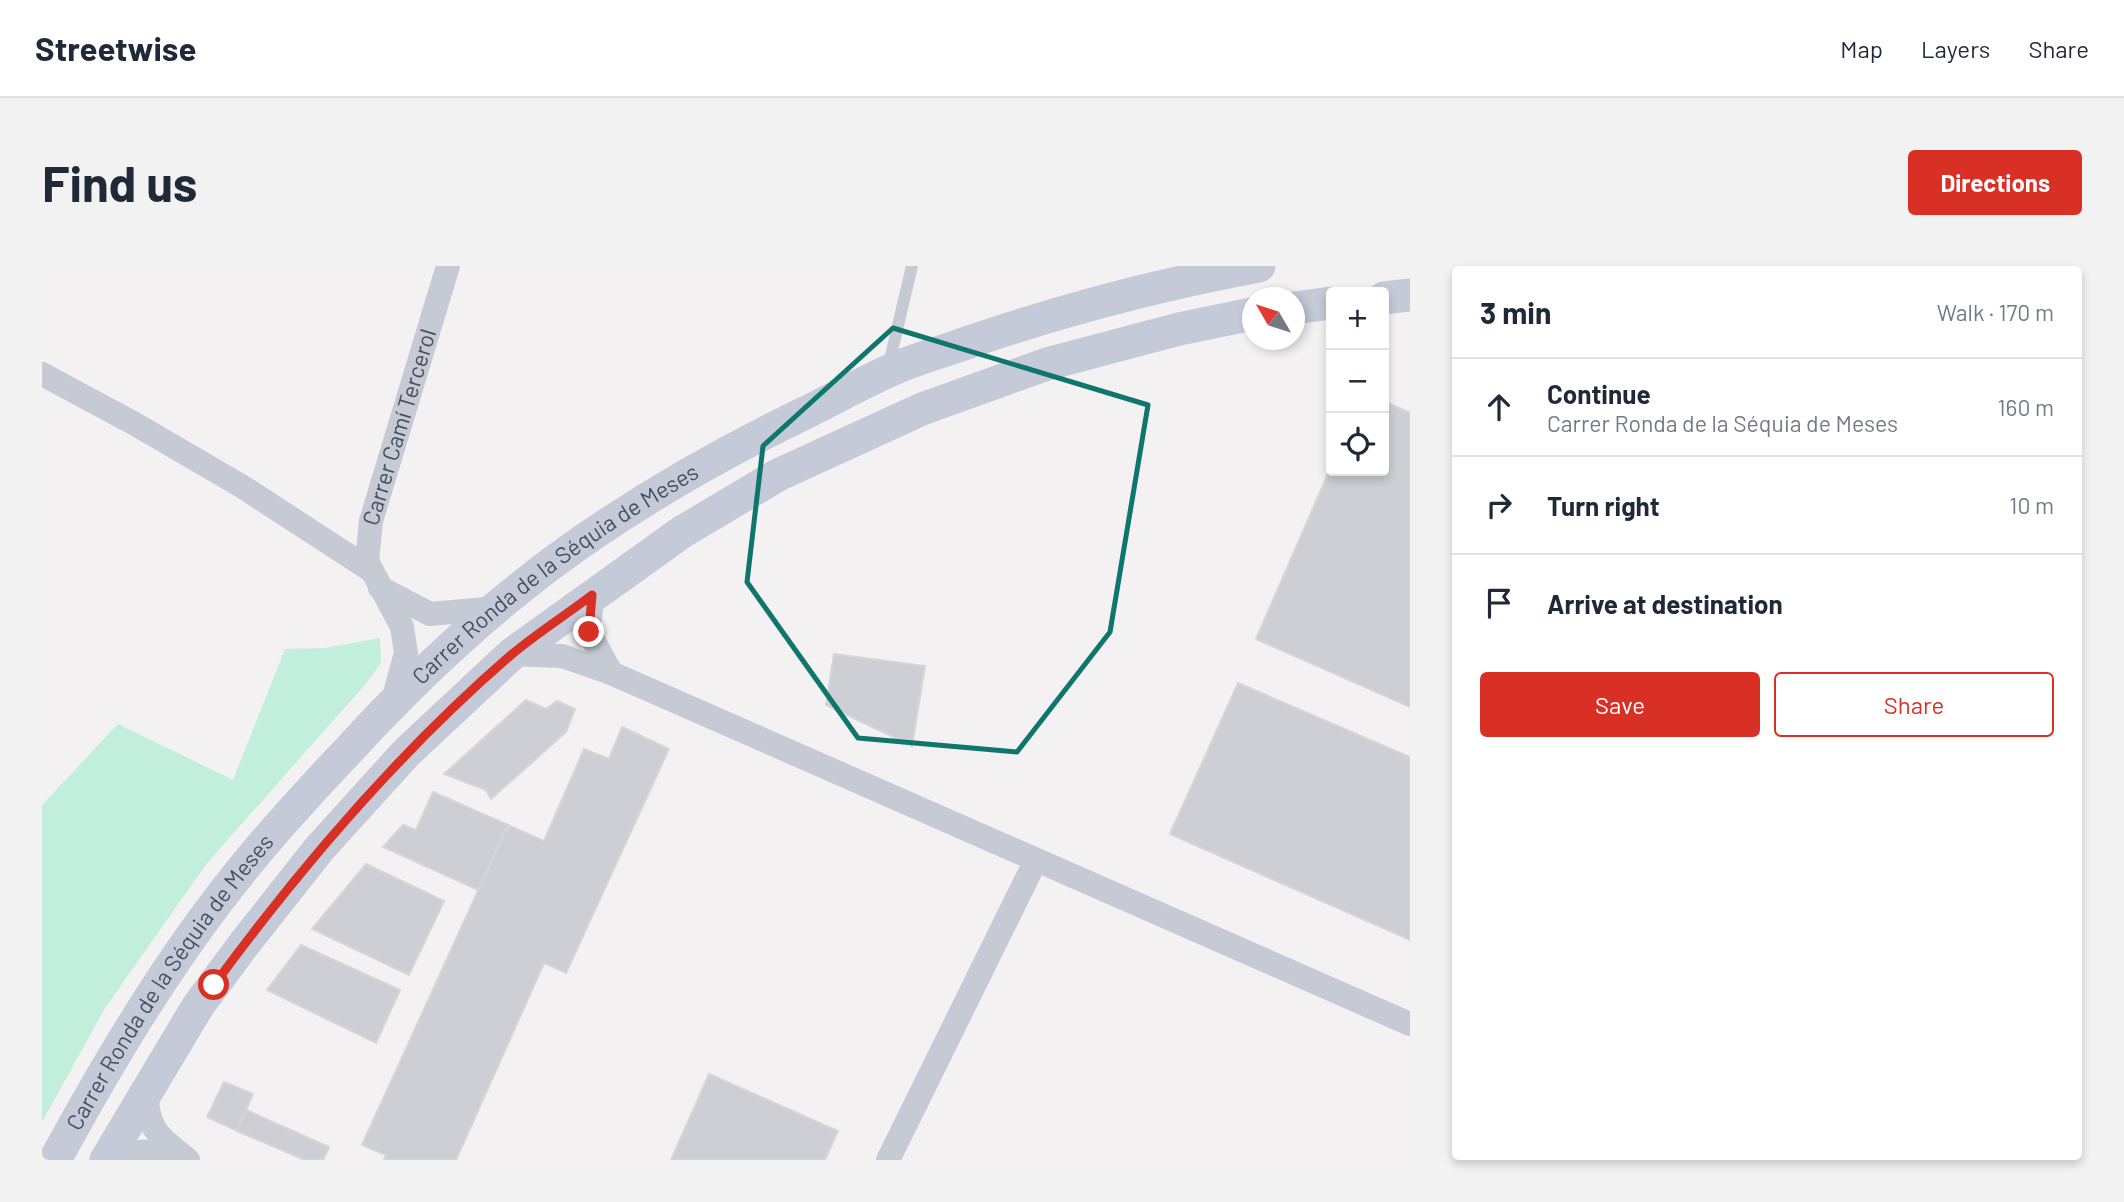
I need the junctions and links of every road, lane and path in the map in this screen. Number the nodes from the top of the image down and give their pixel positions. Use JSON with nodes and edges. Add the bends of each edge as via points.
{"nodes":[{"id":1,"x":448,"y":266,"type":"edge"},
{"id":2,"x":912,"y":266,"type":"edge"},
{"id":3,"x":1259,"y":266,"type":"edge"},
{"id":4,"x":1410,"y":295,"type":"edge"},
{"id":5,"x":1389,"y":297,"type":"edge"},
{"id":6,"x":1326,"y":304,"type":"edge"},
{"id":7,"x":1305,"y":306,"type":"edge"},
{"id":8,"x":1242,"y":316,"type":"edge"},
{"id":9,"x":887,"y":373,"type":"junction"},
{"id":10,"x":42,"y":374,"type":"edge"},
{"id":11,"x":375,"y":579,"type":"junction"},
{"id":12,"x":592,"y":595,"type":"junction"},
{"id":13,"x":497,"y":608,"type":"junction"},
{"id":14,"x":512,"y":654,"type":"junction"},
{"id":15,"x":611,"y":673,"type":"junction"},
{"id":16,"x":393,"y":701,"type":"junction"},
{"id":17,"x":1035,"y":860,"type":"junction"},
{"id":18,"x":1410,"y":1024,"type":"edge"},
{"id":19,"x":146,"y":1093,"type":"junction"},
{"id":20,"x":55,"y":1160,"type":"edge"},
{"id":21,"x":106,"y":1160,"type":"edge"},
{"id":22,"x":116,"y":1160,"type":"edge"},
{"id":23,"x":187,"y":1160,"type":"edge"},
{"id":24,"x":888,"y":1160,"type":"edge"}],
"edges":[{"from":1,"to":11,"type":"street","name":"Carrer Camí Tercerol","via":[[371,521],[367,561]]},
{"from":2,"to":9,"type":"lane"},
{"from":3,"to":9,"type":"main road","name":"Carrer Ronda de la Séquia de Meses","via":[[1111,298],[1028,322]]},
{"from":4,"to":5,"type":"main road"},
{"from":6,"to":7,"type":"main road"},
{"from":8,"to":12,"type":"main road","name":"Carrer Ronda de la Séquia de Meses","via":[[1047,364],[922,409],[778,475],[682,532]]},
{"from":9,"to":13,"type":"main road","name":"Carrer Ronda de la Séquia de Meses","via":[[752,439],[654,495],[590,536]]},
{"from":10,"to":11,"type":"street","via":[[243,487]]},
{"from":11,"to":13,"type":"street","via":[[430,614]]},
{"from":11,"to":16,"type":"street","via":[[402,627],[406,653]]},
{"from":12,"to":14,"type":"main road","name":"Carrer Ronda de la Séquia de Meses"},
{"from":12,"to":15,"type":"street","via":[[589,632]]},
{"from":13,"to":16,"type":"main road","name":"Carrer Ronda de la Séquia de Meses"},
{"from":14,"to":15,"type":"street","via":[[562,656]]},
{"from":14,"to":19,"type":"main road","name":"Carrer Ronda de la Séquia de Meses","via":[[407,752],[319,849],[198,1006]]},
{"from":15,"to":17,"type":"street"},
{"from":16,"to":20,"type":"main road","name":"Carrer Ronda de la Séquia de Meses","via":[[283,820],[210,911],[123,1041]]},
{"from":17,"to":18,"type":"street"},
{"from":17,"to":24,"type":"street"},
{"from":19,"to":21,"type":"main road","name":"Carrer Ronda de la Séquia de Meses"},
{"from":19,"to":23,"type":"street","via":[[148,1116],[159,1135]]},
{"from":22,"to":23,"type":"street","via":[[145,1150]]}]}
